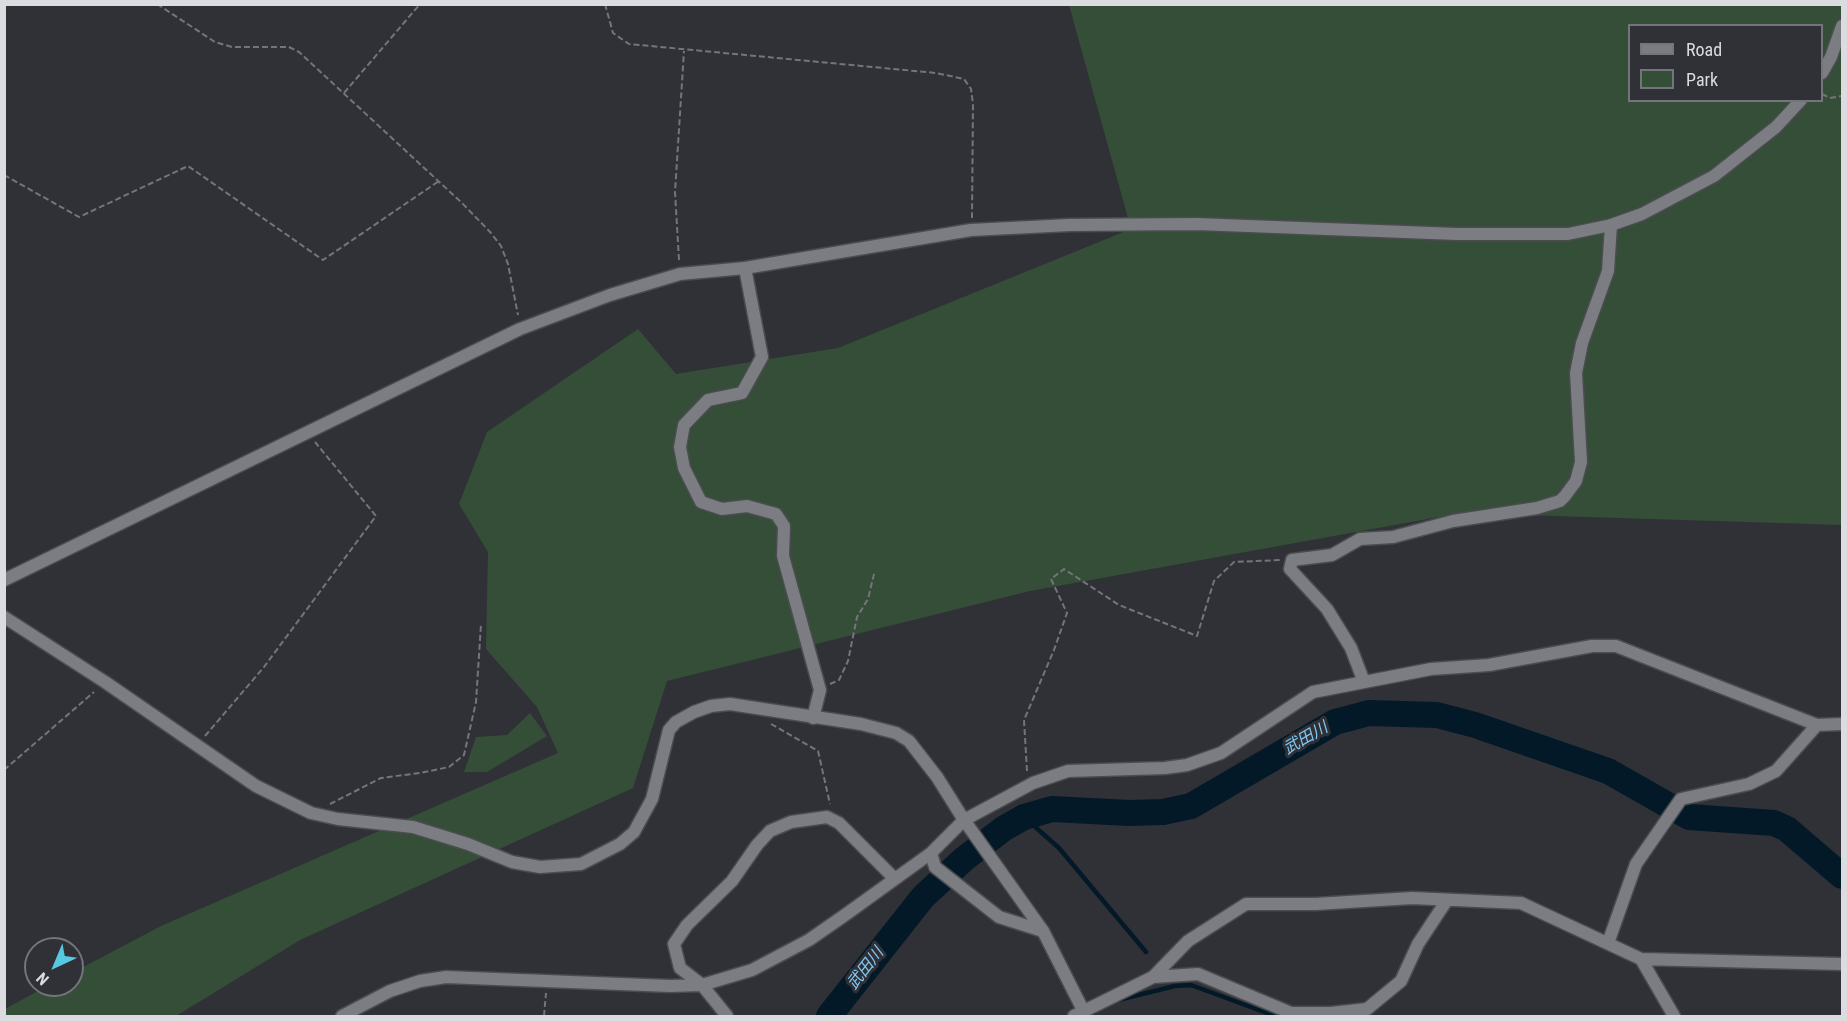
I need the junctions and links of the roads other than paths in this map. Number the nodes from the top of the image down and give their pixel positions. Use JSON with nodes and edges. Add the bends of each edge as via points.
{"nodes":[{"id":1,"x":1842,"y":26,"type":"edge"},
{"id":2,"x":1823,"y":70,"type":"edge"},
{"id":3,"x":1799,"y":102,"type":"edge"},
{"id":4,"x":1611,"y":225,"type":"junction"},
{"id":5,"x":745,"y":268,"type":"junction"},
{"id":6,"x":4,"y":580,"type":"edge"},
{"id":7,"x":4,"y":617,"type":"edge"},
{"id":8,"x":1364,"y":682,"type":"junction"},
{"id":9,"x":813,"y":718,"type":"junction"},
{"id":10,"x":1842,"y":724,"type":"edge"},
{"id":11,"x":1816,"y":725,"type":"junction"},
{"id":12,"x":968,"y":825,"type":"junction"},
{"id":13,"x":931,"y":853,"type":"junction"},
{"id":14,"x":896,"y":879,"type":"junction"},
{"id":15,"x":1447,"y":900,"type":"junction"},
{"id":16,"x":1043,"y":931,"type":"junction"},
{"id":17,"x":1608,"y":943,"type":"junction"},
{"id":18,"x":1641,"y":958,"type":"junction"},
{"id":19,"x":1842,"y":964,"type":"edge"},
{"id":20,"x":1153,"y":977,"type":"junction"},
{"id":21,"x":702,"y":985,"type":"junction"},
{"id":22,"x":1078,"y":1013,"type":"edge"},
{"id":23,"x":1292,"y":1015,"type":"edge"},
{"id":24,"x":342,"y":1017,"type":"edge"},
{"id":25,"x":727,"y":1017,"type":"edge"},
{"id":26,"x":1674,"y":1017,"type":"edge"}],
"edges":[{"from":1,"to":2,"type":"street"},
{"from":3,"to":4,"type":"street","via":[[1776,127],[1714,176],[1642,214]]},
{"from":4,"to":5,"type":"street","via":[[1568,234],[1524,235],[1070,225],[972,230]]},
{"from":4,"to":8,"type":"street","via":[[1608,271],[1582,343],[1576,373],[1581,462],[1576,481],[1565,496],[1537,508],[1453,521],[1393,537],[1360,539],[1332,555],[1292,560],[1290,569],[1327,609],[1351,648]]},
{"from":5,"to":6,"type":"street","via":[[680,274],[520,328]]},
{"from":5,"to":9,"type":"street","via":[[762,357],[742,393],[708,400],[684,425],[680,447],[684,468],[701,502],[722,509],[747,506],[776,514],[784,526],[783,556],[820,690]]},
{"from":7,"to":9,"type":"street","via":[[256,786],[311,813],[421,829],[512,862],[540,867],[581,864],[620,844],[642,821],[652,799],[669,730],[685,715],[730,704]]},
{"from":8,"to":11,"type":"street","via":[[1592,646],[1616,646]]},
{"from":8,"to":12,"type":"street","via":[[1313,692],[1221,753],[1165,768],[1068,771],[1028,786]]},
{"from":9,"to":12,"type":"street","via":[[882,728],[909,741]]},
{"from":10,"to":11,"type":"street"},
{"from":11,"to":17,"type":"street","via":[[1776,771],[1749,784],[1681,799],[1636,864]]},
{"from":12,"to":13,"type":"street"},
{"from":12,"to":16,"type":"street"},
{"from":13,"to":14,"type":"street"},
{"from":13,"to":16,"type":"street","via":[[935,867],[999,917]]},
{"from":14,"to":21,"type":"street","via":[[788,952],[752,970]]},
{"from":14,"to":21,"type":"street","via":[[830,819],[806,818],[780,825],[757,845],[732,881],[680,933],[674,944],[680,968]]},
{"from":15,"to":17,"type":"street","via":[[1521,903]]},
{"from":15,"to":20,"type":"street","via":[[1246,904],[1188,941]]},
{"from":15,"to":23,"type":"street","via":[[1418,944],[1401,981],[1366,1009]]},
{"from":16,"to":22,"type":"street"},
{"from":17,"to":18,"type":"street"},
{"from":18,"to":19,"type":"street"},
{"from":18,"to":26,"type":"street"},
{"from":20,"to":22,"type":"street"},
{"from":20,"to":23,"type":"street","via":[[1198,974]]},
{"from":21,"to":24,"type":"street","via":[[641,987],[446,977],[390,991]]},
{"from":21,"to":25,"type":"street"}]}
